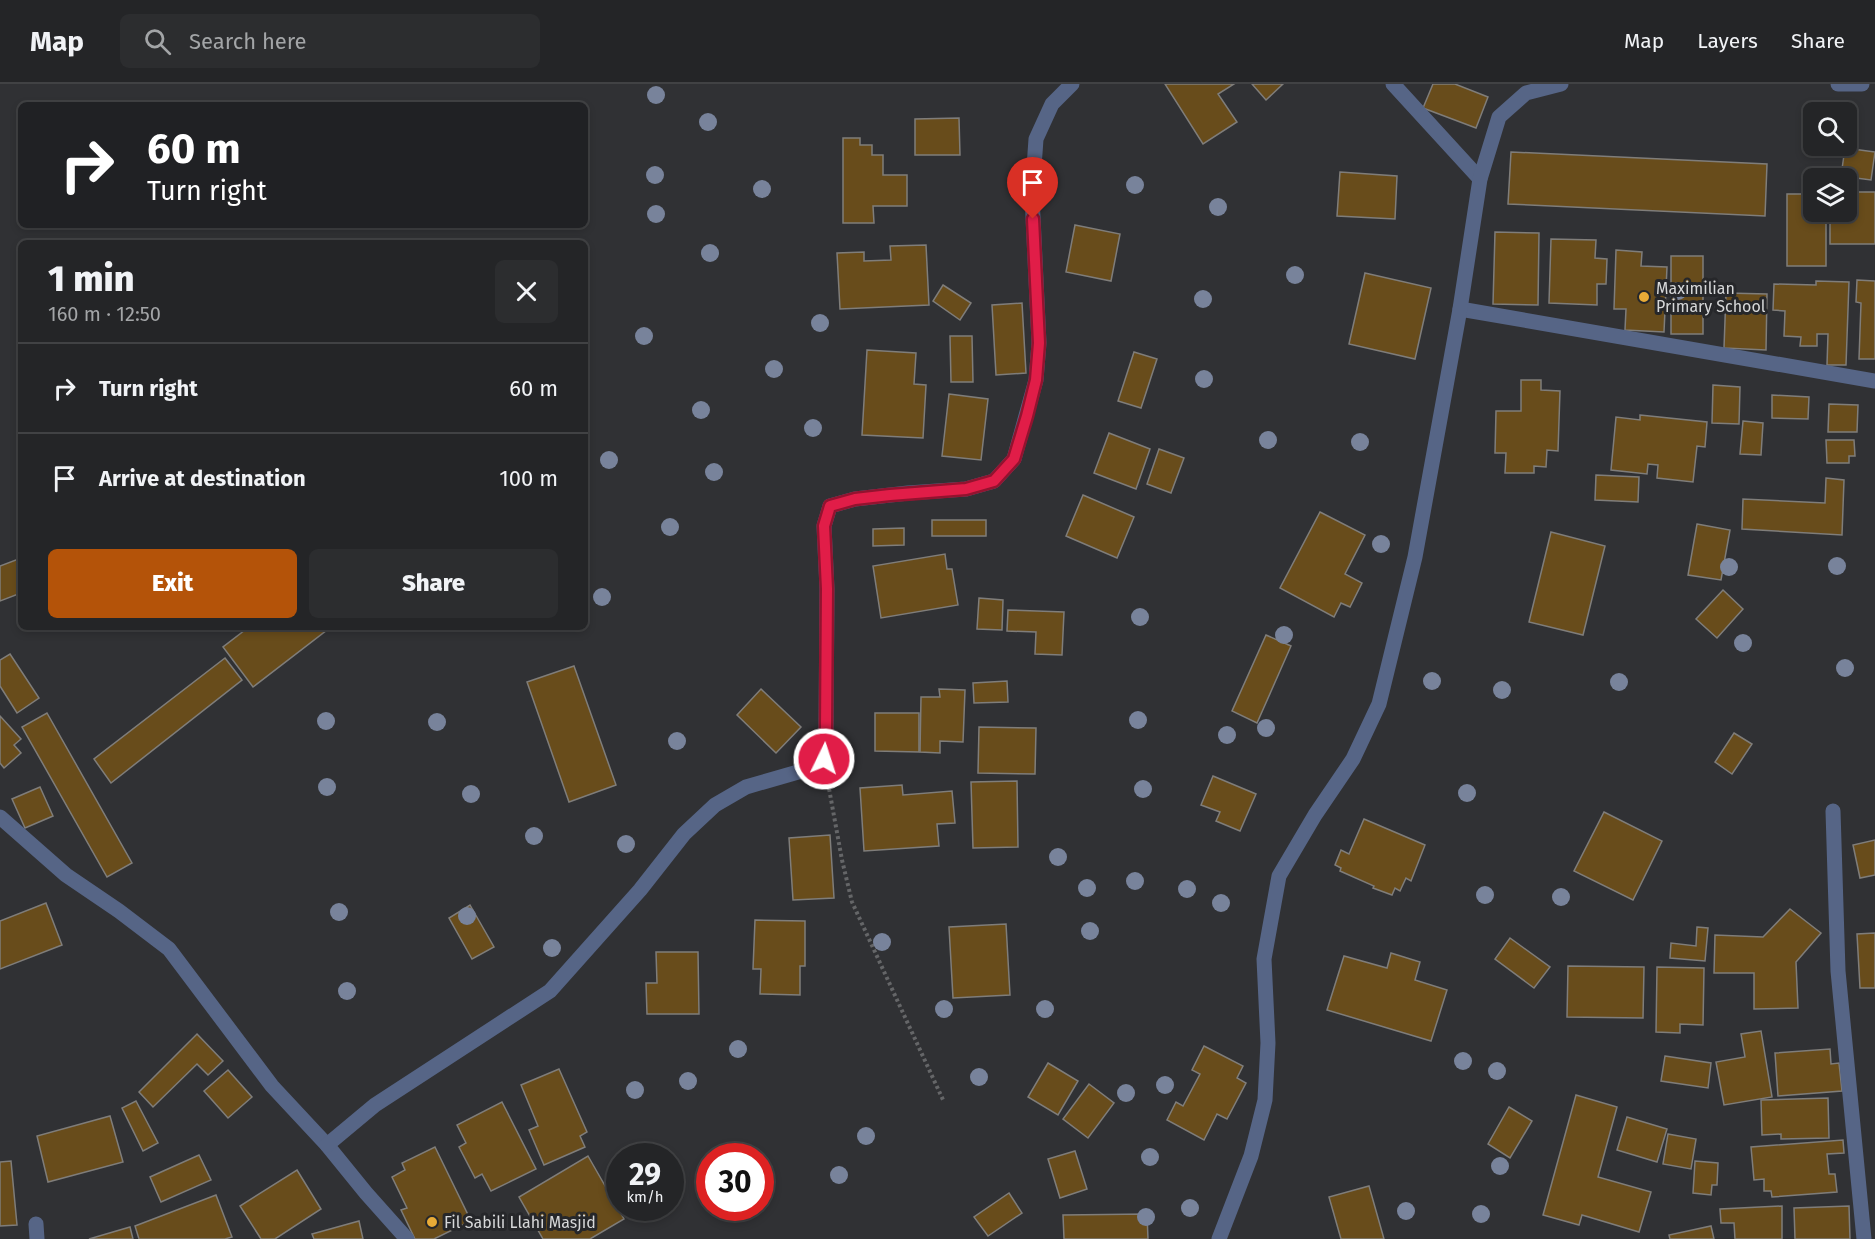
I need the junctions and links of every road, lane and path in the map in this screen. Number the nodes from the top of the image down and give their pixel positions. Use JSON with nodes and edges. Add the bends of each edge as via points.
{"nodes":[{"id":1,"x":1072,"y":84,"type":"edge"},
{"id":2,"x":1393,"y":84,"type":"edge"},
{"id":3,"x":1561,"y":84,"type":"edge"},
{"id":4,"x":1838,"y":84,"type":"edge"},
{"id":5,"x":1862,"y":84,"type":"edge"},
{"id":6,"x":1480,"y":179,"type":"junction"},
{"id":7,"x":1460,"y":309,"type":"junction"},
{"id":8,"x":1875,"y":381,"type":"edge"},
{"id":9,"x":824,"y":759,"type":"junction"},
{"id":10,"x":1833,"y":811,"type":"dead end"},
{"id":11,"x":0,"y":817,"type":"edge"},
{"id":12,"x":944,"y":1102,"type":"dead end"},
{"id":13,"x":327,"y":1145,"type":"junction"},
{"id":14,"x":407,"y":1239,"type":"edge"},
{"id":15,"x":1219,"y":1239,"type":"edge"},
{"id":16,"x":1864,"y":1239,"type":"edge"}],
"edges":[{"from":1,"to":9,"type":"street","via":[[1052,104],[1036,139],[1032,196],[1039,343],[1036,380],[1014,459],[994,481],[966,489],[855,499],[830,506],[824,526]]},
{"from":2,"to":6,"type":"street"},
{"from":3,"to":6,"type":"street","via":[[1526,93],[1499,117]]},
{"from":4,"to":5,"type":"street"},
{"from":6,"to":7,"type":"street"},
{"from":7,"to":8,"type":"street"},
{"from":7,"to":15,"type":"street","via":[[1415,557],[1379,704],[1353,759],[1279,876],[1264,959],[1268,1043],[1265,1100],[1251,1156]]},
{"from":9,"to":12,"type":"path","via":[[852,902]]},
{"from":9,"to":13,"type":"street","via":[[805,770],[746,787],[715,805],[684,834],[550,991],[375,1105]]},
{"from":10,"to":16,"type":"street","via":[[1838,971]]},
{"from":11,"to":13,"type":"street","via":[[66,875],[119,910],[168,950],[272,1086]]},
{"from":13,"to":14,"type":"street"}]}
